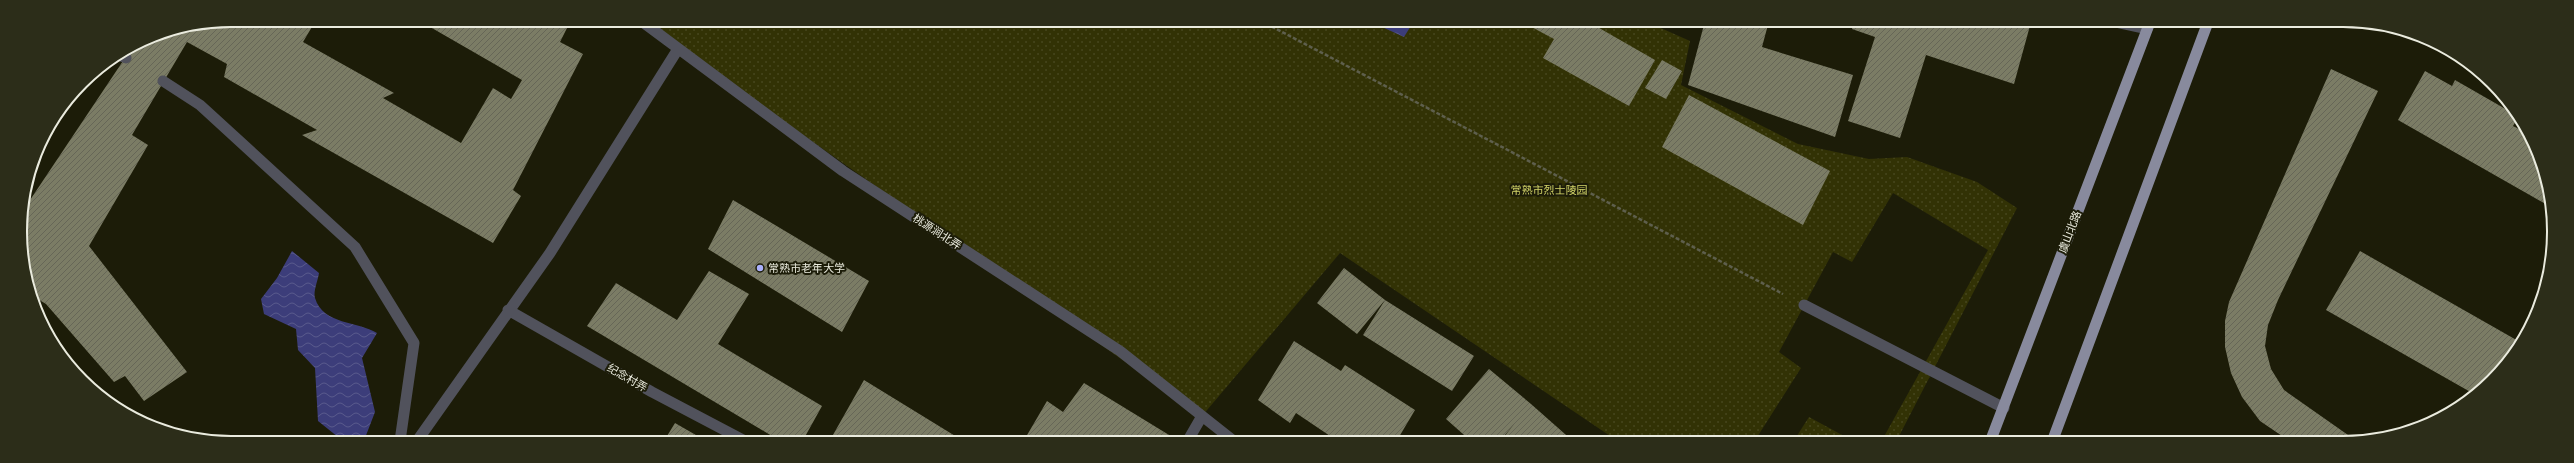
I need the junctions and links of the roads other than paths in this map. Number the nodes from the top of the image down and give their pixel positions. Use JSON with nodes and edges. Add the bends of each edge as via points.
{"nodes":[{"id":1,"x":649,"y":27,"type":"edge"},
{"id":2,"x":2149,"y":27,"type":"edge"},
{"id":3,"x":2206,"y":27,"type":"edge"},
{"id":4,"x":678,"y":49,"type":"junction"},
{"id":5,"x":163,"y":81,"type":"dead end"},
{"id":6,"x":1804,"y":305,"type":"road end"},
{"id":7,"x":508,"y":310,"type":"junction"},
{"id":8,"x":2004,"y":408,"type":"junction"},
{"id":9,"x":1202,"y":416,"type":"junction"},
{"id":10,"x":401,"y":436,"type":"edge"},
{"id":11,"x":421,"y":436,"type":"edge"},
{"id":12,"x":736,"y":436,"type":"edge"},
{"id":13,"x":1190,"y":436,"type":"edge"},
{"id":14,"x":1227,"y":436,"type":"edge"},
{"id":15,"x":1992,"y":436,"type":"edge"},
{"id":16,"x":2054,"y":436,"type":"edge"}],
"edges":[{"from":1,"to":4,"type":"lane","name":"桃源涧北弄"},
{"from":2,"to":8,"type":"main road","name":"虞山北路"},
{"from":3,"to":16,"type":"main road"},
{"from":4,"to":7,"type":"lane","via":[[550,253]]},
{"from":4,"to":9,"type":"lane","name":"桃源涧北弄","via":[[843,171],[1120,351]]},
{"from":5,"to":10,"type":"lane","via":[[200,105],[355,247],[414,343]]},
{"from":6,"to":8,"type":"lane"},
{"from":7,"to":11,"type":"lane"},
{"from":7,"to":12,"type":"lane","name":"纪念村弄"},
{"from":8,"to":15,"type":"main road","name":"虞山北路"},
{"from":9,"to":13,"type":"lane"},
{"from":9,"to":14,"type":"lane","name":"桃源涧北弄"}]}
